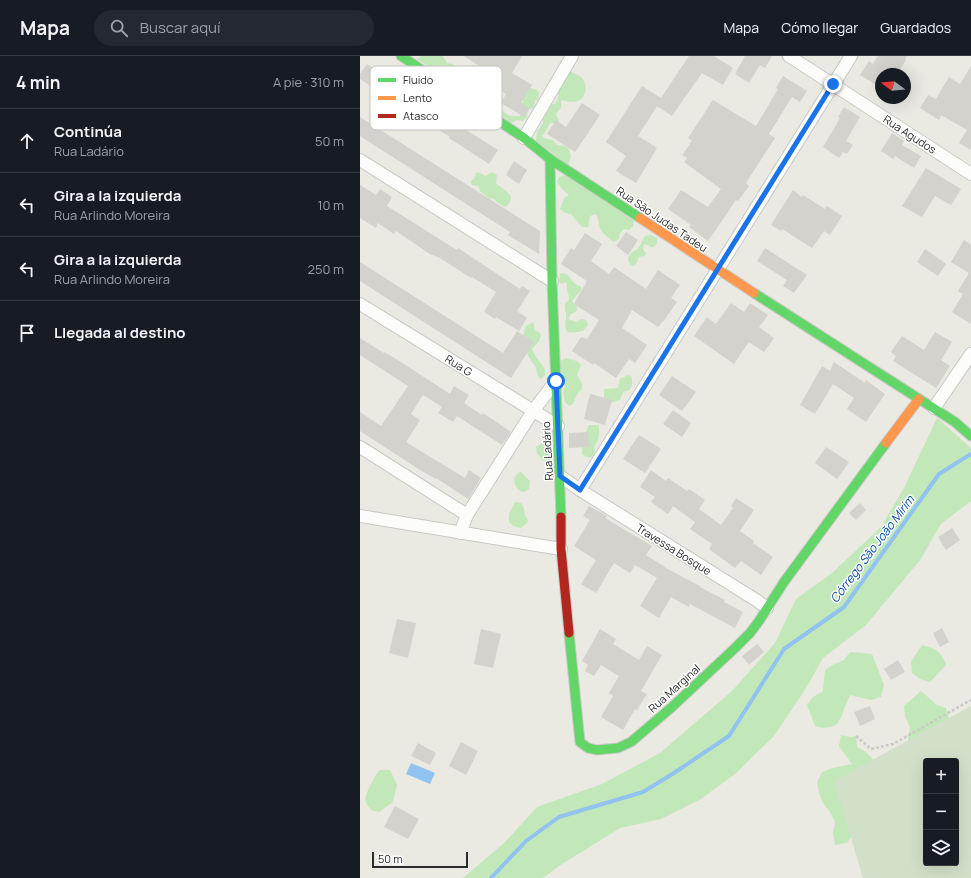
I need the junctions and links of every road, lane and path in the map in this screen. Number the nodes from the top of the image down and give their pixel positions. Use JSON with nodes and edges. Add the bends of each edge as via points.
{"nodes":[{"id":1,"x":401,"y":56,"type":"edge"},
{"id":2,"x":572,"y":56,"type":"edge"},
{"id":3,"x":789,"y":56,"type":"edge"},
{"id":4,"x":851,"y":56,"type":"edge"},
{"id":5,"x":416,"y":66,"type":"edge"},
{"id":6,"x":833,"y":84,"type":"junction"},
{"id":7,"x":502,"y":123,"type":"edge"},
{"id":8,"x":524,"y":138,"type":"junction"},
{"id":9,"x":550,"y":159,"type":"junction"},
{"id":10,"x":360,"y":160,"type":"edge"},
{"id":11,"x":971,"y":174,"type":"edge"},
{"id":12,"x":718,"y":270,"type":"junction"},
{"id":13,"x":552,"y":281,"type":"junction"},
{"id":14,"x":360,"y":304,"type":"edge"},
{"id":15,"x":971,"y":354,"type":"edge"},
{"id":16,"x":556,"y":381,"type":"junction"},
{"id":17,"x":919,"y":399,"type":"junction"},
{"id":18,"x":934,"y":408,"type":"junction"},
{"id":19,"x":533,"y":411,"type":"junction"},
{"id":20,"x":558,"y":426,"type":"junction"},
{"id":21,"x":971,"y":436,"type":"edge"},
{"id":22,"x":360,"y":447,"type":"edge"},
{"id":23,"x":560,"y":476,"type":"junction"},
{"id":24,"x":580,"y":490,"type":"junction"},
{"id":25,"x":467,"y":514,"type":"junction"},
{"id":26,"x":360,"y":516,"type":"edge"},
{"id":27,"x":460,"y":533,"type":"junction"},
{"id":28,"x":562,"y":549,"type":"junction"},
{"id":29,"x":766,"y":608,"type":"junction"},
{"id":30,"x":971,"y":700,"type":"edge"},
{"id":31,"x":856,"y":736,"type":"dead end"},
{"id":32,"x":580,"y":742,"type":"joint"}],
"edges":[{"from":1,"to":5,"type":"street","name":"Rua São Judas Tadeu"},
{"from":2,"to":8,"type":"street"},
{"from":3,"to":6,"type":"street","name":"Rua Agudos"},
{"from":4,"to":6,"type":"street"},
{"from":6,"to":11,"type":"street","name":"Rua Agudos"},
{"from":6,"to":12,"type":"street"},
{"from":7,"to":8,"type":"street","name":"Rua São Judas Tadeu"},
{"from":8,"to":9,"type":"street","name":"Rua São Judas Tadeu"},
{"from":9,"to":12,"type":"street","name":"Rua São Judas Tadeu"},
{"from":9,"to":13,"type":"street","name":"Rua Ladário"},
{"from":10,"to":13,"type":"street"},
{"from":12,"to":17,"type":"street","name":"Rua São Judas Tadeu"},
{"from":12,"to":24,"type":"street"},
{"from":13,"to":16,"type":"street","name":"Rua Ladário"},
{"from":14,"to":19,"type":"street","name":"Rua G"},
{"from":15,"to":18,"type":"street"},
{"from":16,"to":19,"type":"street"},
{"from":16,"to":20,"type":"street","name":"Rua Ladário"},
{"from":17,"to":18,"type":"street","name":"Rua São Judas Tadeu"},
{"from":17,"to":29,"type":"street","name":"Rua Marginal"},
{"from":18,"to":21,"type":"street","name":"Rua São Judas Tadeu"},
{"from":19,"to":20,"type":"street","name":"Rua G"},
{"from":19,"to":25,"type":"street"},
{"from":20,"to":23,"type":"street","name":"Rua Ladário"},
{"from":22,"to":25,"type":"street"},
{"from":23,"to":24,"type":"street","name":"Travessa Bosque"},
{"from":23,"to":28,"type":"street","name":"Rua Ladário"},
{"from":24,"to":29,"type":"street","name":"Travessa Bosque"},
{"from":25,"to":27,"type":"street"},
{"from":26,"to":27,"type":"street"},
{"from":27,"to":28,"type":"street"},
{"from":28,"to":32,"type":"street","name":"Rua Ladário"},
{"from":29,"to":32,"type":"street","name":"Rua Marginal","via":[[750,633],[735,648],[631,742],[618,748],[596,750]]},
{"from":30,"to":31,"type":"path","via":[[893,744],[871,749]]}]}
